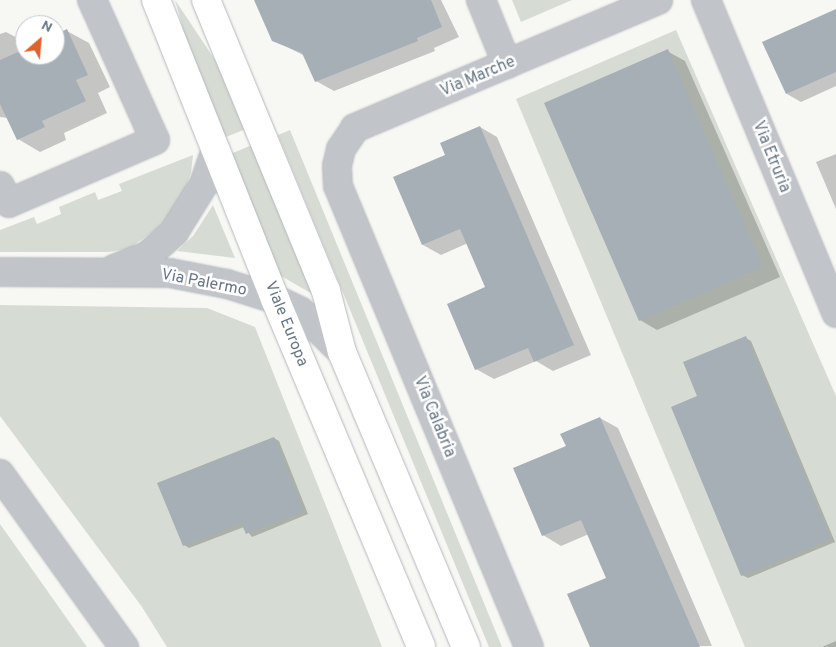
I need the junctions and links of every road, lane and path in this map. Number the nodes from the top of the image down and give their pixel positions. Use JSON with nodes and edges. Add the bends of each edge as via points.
{"nodes":[{"id":1,"x":92,"y":0,"type":"edge"},
{"id":2,"x":156,"y":0,"type":"edge"},
{"id":3,"x":206,"y":0,"type":"edge"},
{"id":4,"x":481,"y":0,"type":"edge"},
{"id":5,"x":658,"y":0,"type":"edge"},
{"id":6,"x":706,"y":0,"type":"edge"},
{"id":7,"x":507,"y":64,"type":"junction"},
{"id":8,"x":216,"y":150,"type":"junction"},
{"id":9,"x":0,"y":186,"type":"edge"},
{"id":10,"x":338,"y":186,"type":"joint"},
{"id":11,"x":0,"y":272,"type":"edge"},
{"id":12,"x":106,"y":272,"type":"junction"},
{"id":13,"x":275,"y":299,"type":"junction"},
{"id":14,"x":836,"y":313,"type":"edge"},
{"id":15,"x":342,"y":352,"type":"junction"},
{"id":16,"x":0,"y":474,"type":"edge"},
{"id":17,"x":124,"y":647,"type":"edge"},
{"id":18,"x":421,"y":647,"type":"edge"},
{"id":19,"x":466,"y":647,"type":"edge"},
{"id":20,"x":529,"y":647,"type":"edge"}],
"edges":[{"from":1,"to":9,"type":"street","via":[[154,140],[9,203]]},
{"from":2,"to":8,"type":"main road","name":"Viale Europa"},
{"from":3,"to":15,"type":"main road","via":[[326,291]]},
{"from":4,"to":7,"type":"street"},
{"from":5,"to":7,"type":"street","name":"Via Marche"},
{"from":6,"to":14,"type":"street","name":"Via Etruria"},
{"from":7,"to":10,"type":"street","name":"Via Marche","via":[[356,128],[341,149],[337,166]]},
{"from":8,"to":12,"type":"street","name":"Via Palermo","via":[[204,184],[174,232],[148,255]]},
{"from":8,"to":13,"type":"main road","name":"Viale Europa"},
{"from":10,"to":20,"type":"street","name":"Via Calabria"},
{"from":11,"to":12,"type":"street","name":"Via Palermo"},
{"from":12,"to":13,"type":"street","name":"Via Palermo","via":[[170,273],[227,284]]},
{"from":13,"to":15,"type":"street","name":"Via Palermo","via":[[300,311],[318,325]]},
{"from":13,"to":18,"type":"main road","name":"Viale Europa"},
{"from":15,"to":19,"type":"main road"},
{"from":16,"to":17,"type":"street"}]}
